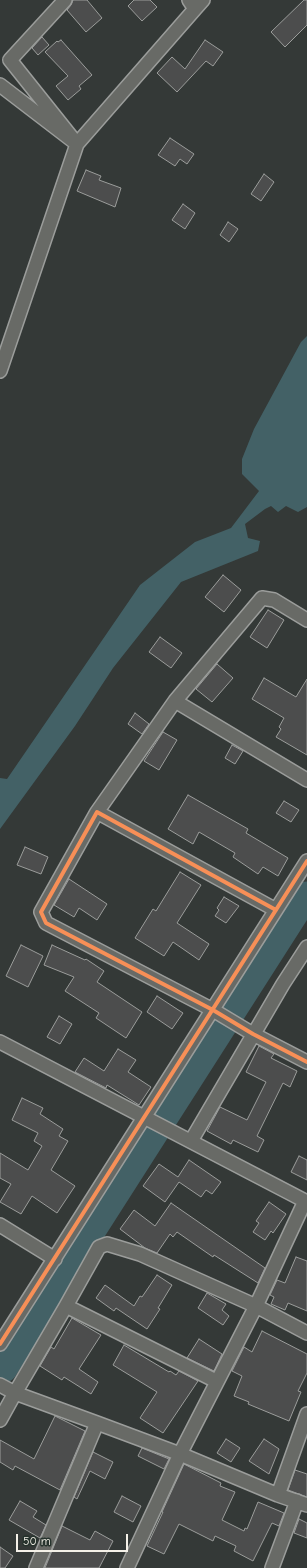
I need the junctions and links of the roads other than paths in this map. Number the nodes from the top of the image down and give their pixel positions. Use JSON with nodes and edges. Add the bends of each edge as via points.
{"nodes":[{"id":1,"x":65,"y":0,"type":"edge"},
{"id":2,"x":195,"y":3,"type":"edge"},
{"id":3,"x":0,"y":85,"type":"edge"},
{"id":4,"x":78,"y":144,"type":"junction"},
{"id":5,"x":0,"y":371,"type":"edge"},
{"id":6,"x":307,"y":620,"type":"edge"},
{"id":7,"x":175,"y":701,"type":"junction"},
{"id":8,"x":307,"y":780,"type":"edge"},
{"id":9,"x":97,"y":812,"type":"junction"},
{"id":10,"x":307,"y":861,"type":"edge"},
{"id":11,"x":276,"y":910,"type":"junction"},
{"id":12,"x":307,"y":947,"type":"edge"},
{"id":13,"x":213,"y":1010,"type":"junction"},
{"id":14,"x":254,"y":1034,"type":"junction"},
{"id":15,"x":0,"y":1042,"type":"edge"},
{"id":16,"x":307,"y":1062,"type":"edge"},
{"id":17,"x":145,"y":1117,"type":"junction"},
{"id":18,"x":191,"y":1141,"type":"junction"},
{"id":19,"x":306,"y":1201,"type":"edge"},
{"id":20,"x":0,"y":1225,"type":"edge"},
{"id":21,"x":55,"y":1259,"type":"junction"},
{"id":22,"x":66,"y":1306,"type":"junction"},
{"id":23,"x":256,"y":1306,"type":"junction"},
{"id":24,"x":307,"y":1333,"type":"edge"},
{"id":25,"x":0,"y":1344,"type":"edge"},
{"id":26,"x":216,"y":1383,"type":"junction"},
{"id":27,"x":0,"y":1385,"type":"edge"},
{"id":28,"x":15,"y":1393,"type":"junction"},
{"id":29,"x":307,"y":1414,"type":"edge"},
{"id":30,"x":0,"y":1420,"type":"edge"},
{"id":31,"x":97,"y":1423,"type":"junction"},
{"id":32,"x":180,"y":1454,"type":"junction"},
{"id":33,"x":278,"y":1494,"type":"junction"},
{"id":34,"x":302,"y":1503,"type":"edge"},
{"id":35,"x":36,"y":1568,"type":"edge"},
{"id":36,"x":127,"y":1568,"type":"edge"},
{"id":37,"x":272,"y":1568,"type":"edge"}],
"edges":[{"from":1,"to":4,"type":"street","via":[[10,60]]},
{"from":2,"to":4,"type":"street"},
{"from":3,"to":4,"type":"street"},
{"from":4,"to":5,"type":"street"},
{"from":6,"to":7,"type":"street","via":[[274,600],[262,598]]},
{"from":7,"to":8,"type":"street"},
{"from":7,"to":9,"type":"street"},
{"from":9,"to":11,"type":"street"},
{"from":9,"to":13,"type":"street","via":[[41,912],[46,923]]},
{"from":10,"to":11,"type":"street"},
{"from":11,"to":13,"type":"street"},
{"from":12,"to":14,"type":"street"},
{"from":13,"to":14,"type":"street"},
{"from":13,"to":17,"type":"street"},
{"from":14,"to":16,"type":"street"},
{"from":14,"to":18,"type":"street"},
{"from":15,"to":17,"type":"street"},
{"from":17,"to":18,"type":"street"},
{"from":17,"to":21,"type":"street"},
{"from":18,"to":19,"type":"street"},
{"from":19,"to":23,"type":"street"},
{"from":20,"to":21,"type":"street"},
{"from":21,"to":25,"type":"street"},
{"from":22,"to":23,"type":"street","via":[[99,1247],[107,1244],[140,1254]]},
{"from":22,"to":26,"type":"street"},
{"from":22,"to":28,"type":"street"},
{"from":23,"to":24,"type":"street"},
{"from":23,"to":26,"type":"street"},
{"from":26,"to":32,"type":"street"},
{"from":27,"to":28,"type":"street"},
{"from":28,"to":30,"type":"street"},
{"from":28,"to":31,"type":"street"},
{"from":29,"to":33,"type":"street"},
{"from":31,"to":32,"type":"street"},
{"from":31,"to":35,"type":"street"},
{"from":32,"to":33,"type":"street"},
{"from":32,"to":36,"type":"street"},
{"from":33,"to":34,"type":"street"},
{"from":34,"to":37,"type":"street"}]}
